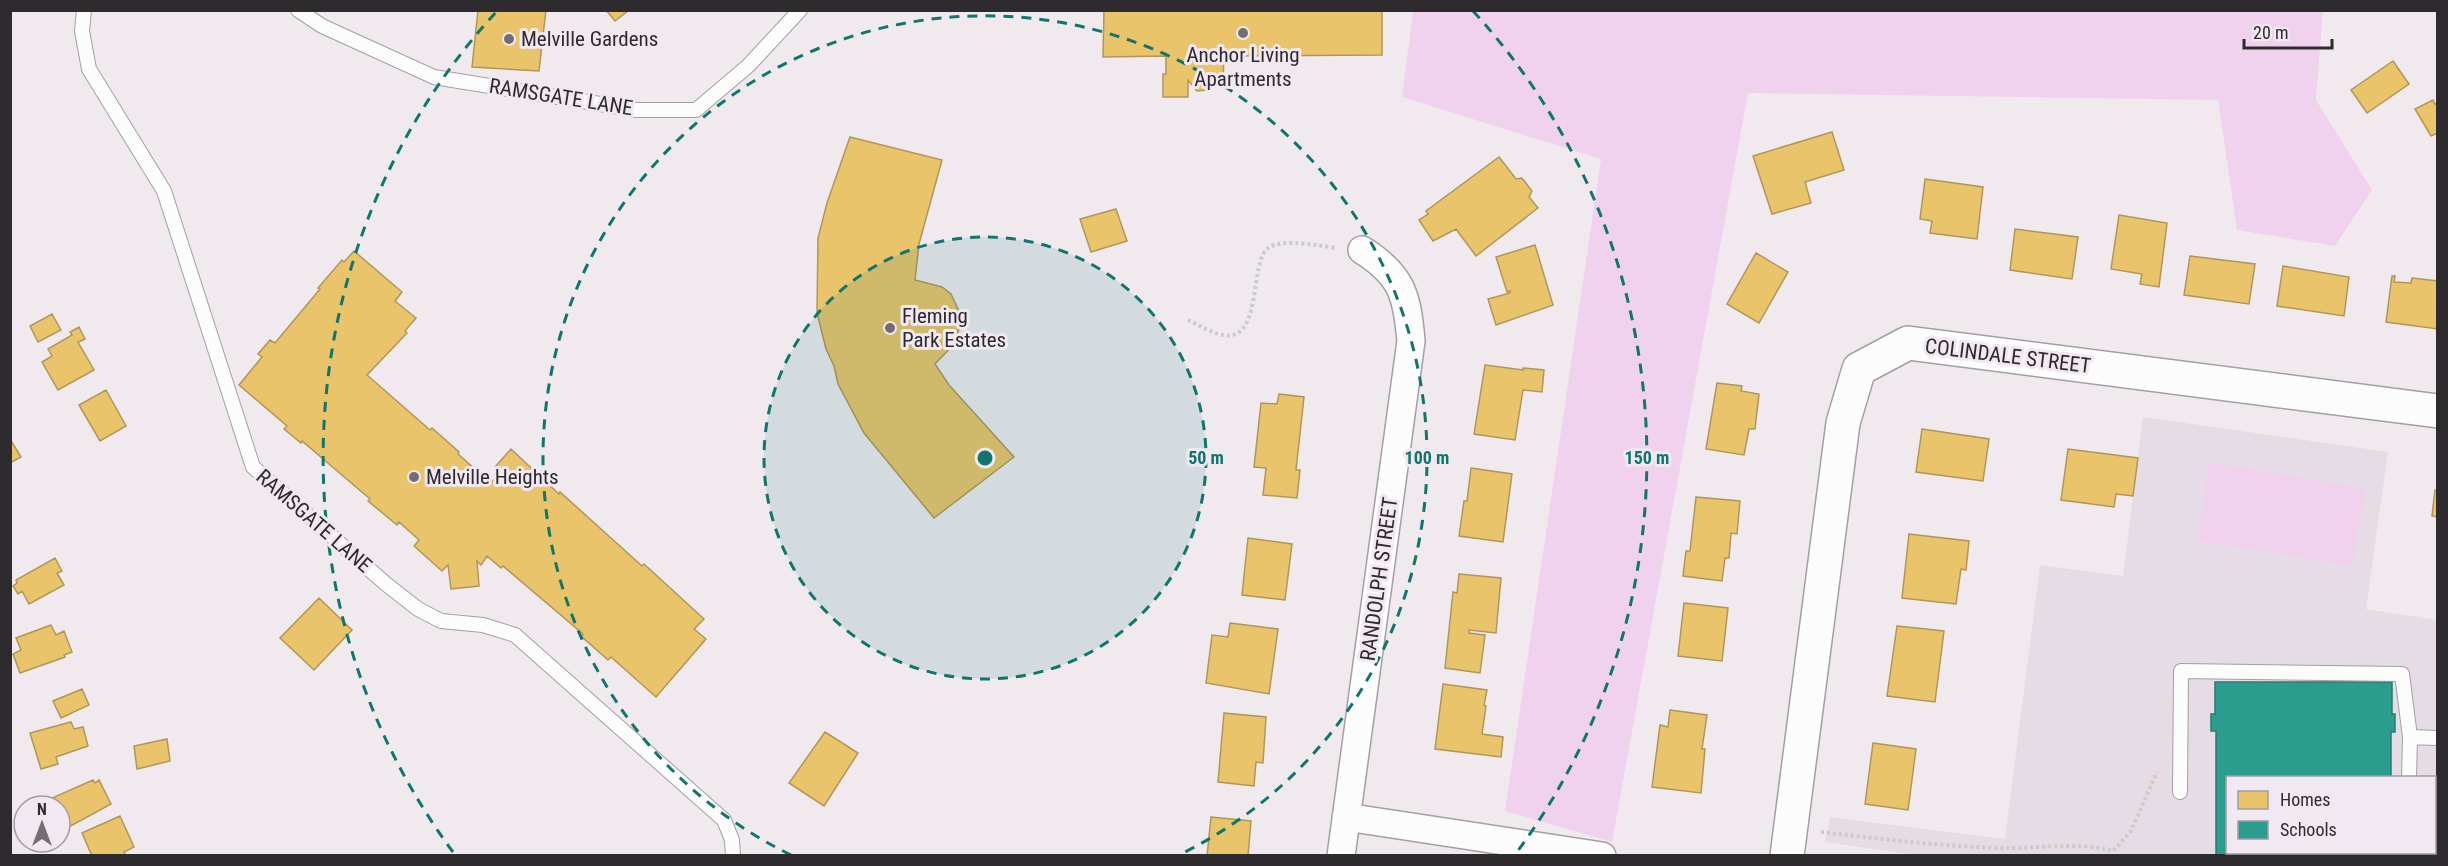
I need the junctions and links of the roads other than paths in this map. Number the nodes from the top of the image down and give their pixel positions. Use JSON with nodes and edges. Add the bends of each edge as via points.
{"nodes":[{"id":1,"x":84,"y":10,"type":"edge"},
{"id":2,"x":298,"y":10,"type":"edge"},
{"id":3,"x":800,"y":10,"type":"edge"},
{"id":4,"x":1362,"y":250,"type":"road end"},
{"id":5,"x":2438,"y":411,"type":"edge"},
{"id":6,"x":2410,"y":737,"type":"junction"},
{"id":7,"x":2438,"y":738,"type":"edge"},
{"id":8,"x":2409,"y":776,"type":"edge"},
{"id":9,"x":2180,"y":792,"type":"dead end"},
{"id":10,"x":1346,"y":817,"type":"junction"},
{"id":11,"x":1788,"y":842,"type":"edge"},
{"id":12,"x":734,"y":855,"type":"edge"},
{"id":13,"x":1341,"y":855,"type":"edge"},
{"id":14,"x":1602,"y":855,"type":"edge"}],
"edges":[{"from":1,"to":12,"type":"lane","name":"RAMSGATE LANE","via":[[82,31],[89,69],[164,191],[253,466],[418,609],[441,621],[483,625],[515,635],[724,820]]},
{"from":2,"to":3,"type":"lane","name":"RAMSGATE LANE","via":[[322,26],[434,77],[637,110],[696,110],[748,66]]},
{"from":4,"to":10,"type":"street","name":"RANDOLPH STREET","via":[[1383,263],[1397,280],[1405,300],[1411,341]]},
{"from":5,"to":11,"type":"street","name":"COLINDALE STREET","via":[[1908,343],[1859,369],[1843,423]]},
{"from":6,"to":7,"type":"lane"},
{"from":6,"to":8,"type":"lane"},
{"from":6,"to":9,"type":"lane","via":[[2402,674],[2181,671]]},
{"from":10,"to":13,"type":"street","name":"RANDOLPH STREET"},
{"from":10,"to":14,"type":"street"}]}
